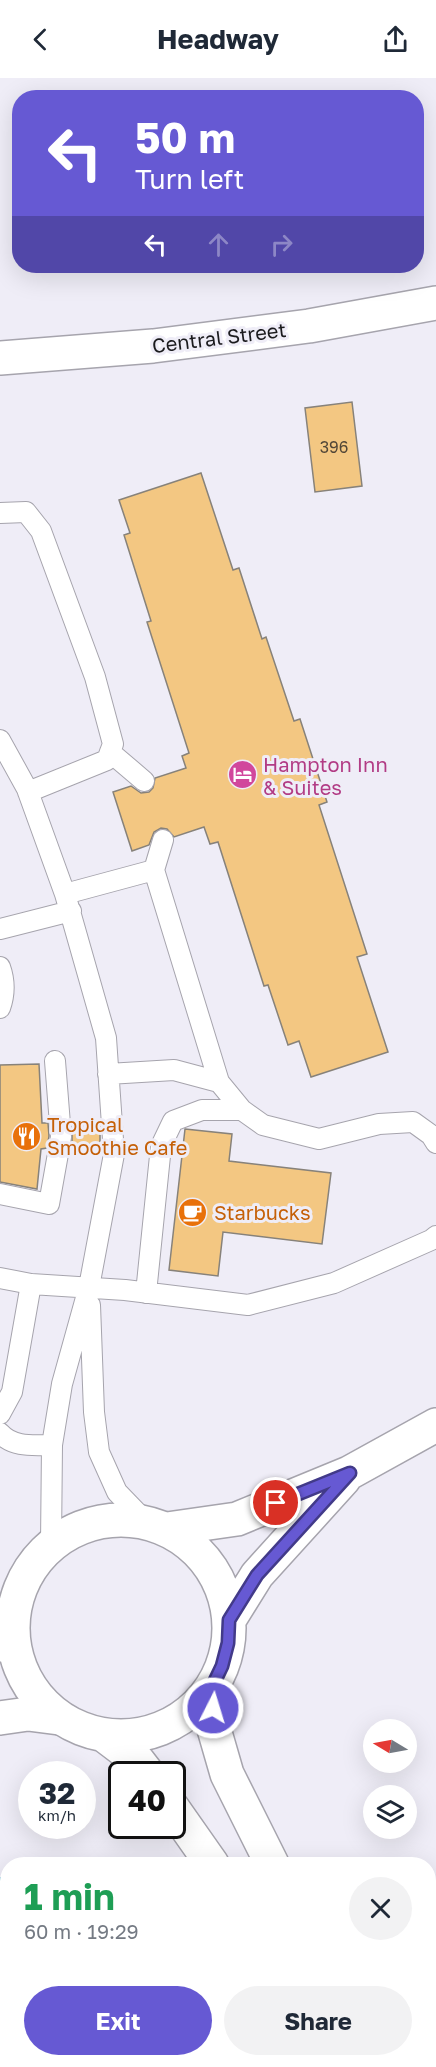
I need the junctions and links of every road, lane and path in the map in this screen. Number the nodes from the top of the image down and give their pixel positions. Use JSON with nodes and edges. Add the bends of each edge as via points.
{"nodes":[{"id":1,"x":436,"y":303,"type":"edge"},
{"id":2,"x":0,"y":358,"type":"edge"},
{"id":3,"x":0,"y":513,"type":"edge"},
{"id":4,"x":0,"y":740,"type":"edge"},
{"id":5,"x":110,"y":752,"type":"junction"},
{"id":6,"x":144,"y":782,"type":"dead end"},
{"id":7,"x":28,"y":792,"type":"junction"},
{"id":8,"x":163,"y":840,"type":"dead end"},
{"id":9,"x":154,"y":870,"type":"junction"},
{"id":10,"x":68,"y":903,"type":"junction"},
{"id":11,"x":0,"y":929,"type":"edge"},
{"id":12,"x":0,"y":967,"type":"edge"},
{"id":13,"x":0,"y":1008,"type":"edge"},
{"id":14,"x":55,"y":1060,"type":"dead end"},
{"id":15,"x":108,"y":1074,"type":"junction"},
{"id":16,"x":219,"y":1082,"type":"junction"},
{"id":17,"x":242,"y":1110,"type":"junction"},
{"id":18,"x":436,"y":1143,"type":"edge"},
{"id":19,"x":0,"y":1194,"type":"edge"},
{"id":20,"x":436,"y":1236,"type":"edge"},
{"id":21,"x":0,"y":1278,"type":"edge"},
{"id":22,"x":31,"y":1284,"type":"junction"},
{"id":23,"x":89,"y":1287,"type":"junction"},
{"id":24,"x":146,"y":1293,"type":"junction"},
{"id":25,"x":0,"y":1414,"type":"edge"},
{"id":26,"x":436,"y":1425,"type":"edge"},
{"id":27,"x":0,"y":1433,"type":"edge"},
{"id":28,"x":52,"y":1445,"type":"junction"},
{"id":29,"x":350,"y":1473,"type":"junction"},
{"id":30,"x":155,"y":1525,"type":"junction"},
{"id":31,"x":51,"y":1544,"type":"junction"},
{"id":32,"x":229,"y":1620,"type":"junction"},
{"id":33,"x":6,"y":1639,"type":"edge"},
{"id":34,"x":212,"y":1687,"type":"junction"},
{"id":35,"x":0,"y":1718,"type":"edge"},
{"id":36,"x":59,"y":1718,"type":"junction"},
{"id":37,"x":105,"y":1736,"type":"junction"},
{"id":38,"x":138,"y":1761,"type":"edge"},
{"id":39,"x":186,"y":1827,"type":"edge"},
{"id":40,"x":207,"y":1857,"type":"edge"},
{"id":41,"x":268,"y":1857,"type":"edge"}],
"edges":[{"from":1,"to":2,"type":"street","name":"Central Street","via":[[290,329]]},
{"from":3,"to":5,"type":"lane","via":[[26,512],[41,531],[95,677],[113,744]]},
{"from":4,"to":7,"type":"lane"},
{"from":5,"to":6,"type":"lane"},
{"from":5,"to":7,"type":"lane","via":[[107,760]]},
{"from":7,"to":10,"type":"lane"},
{"from":8,"to":9,"type":"lane"},
{"from":9,"to":10,"type":"lane"},
{"from":9,"to":16,"type":"lane"},
{"from":10,"to":11,"type":"lane"},
{"from":10,"to":15,"type":"lane","via":[[106,1038]]},
{"from":12,"to":13,"type":"lane","via":[[4,996]]},
{"from":14,"to":19,"type":"lane","via":[[61,1137],[49,1204]]},
{"from":15,"to":16,"type":"lane","via":[[174,1070]]},
{"from":15,"to":23,"type":"lane","via":[[114,1154]]},
{"from":16,"to":17,"type":"lane"},
{"from":17,"to":18,"type":"lane","via":[[263,1125],[319,1139],[379,1124],[413,1122]]},
{"from":17,"to":24,"type":"lane","via":[[202,1110],[173,1121],[161,1146]]},
{"from":20,"to":24,"type":"lane","via":[[334,1283],[248,1305]]},
{"from":21,"to":22,"type":"lane"},
{"from":22,"to":23,"type":"lane"},
{"from":22,"to":25,"type":"lane","via":[[12,1392]]},
{"from":23,"to":24,"type":"lane"},
{"from":23,"to":28,"type":"lane","via":[[62,1384]]},
{"from":23,"to":30,"type":"lane","via":[[99,1452],[117,1492]]},
{"from":26,"to":29,"type":"street"},
{"from":27,"to":28,"type":"lane","via":[[5,1439],[22,1444]]},
{"from":28,"to":31,"type":"lane"},
{"from":29,"to":30,"type":"street","via":[[234,1520]]},
{"from":29,"to":32,"type":"street","via":[[257,1575]]},
{"from":30,"to":31,"type":"street","via":[[120,1519],[95,1522]]},
{"from":30,"to":32,"type":"street","via":[[187,1541],[203,1557],[225,1597]]},
{"from":31,"to":33,"type":"street","via":[[21,1584]]},
{"from":32,"to":34,"type":"street","via":[[228,1643]]},
{"from":33,"to":36,"type":"street","via":[[25,1681]]},
{"from":34,"to":37,"type":"street","via":[[178,1720],[155,1731]]},
{"from":34,"to":41,"type":"street","via":[[214,1729],[227,1774]]},
{"from":35,"to":36,"type":"street","via":[[28,1714]]},
{"from":36,"to":37,"type":"street","via":[[81,1730]]},
{"from":37,"to":38,"type":"street"},
{"from":39,"to":40,"type":"street"}]}
